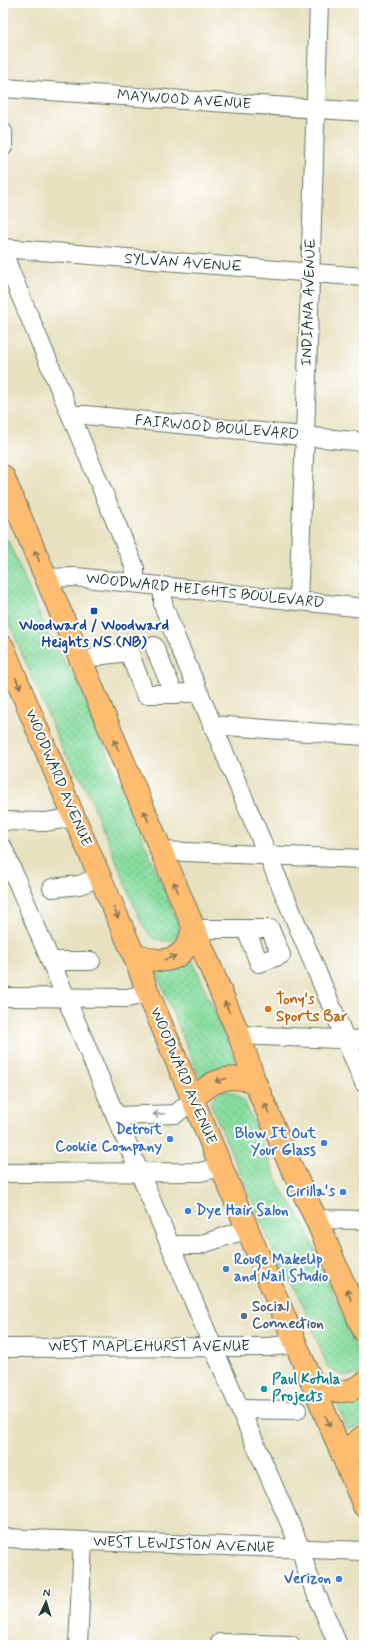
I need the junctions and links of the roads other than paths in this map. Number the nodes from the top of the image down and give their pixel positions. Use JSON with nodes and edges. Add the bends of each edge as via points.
{"nodes":[{"id":1,"x":319,"y":3,"type":"edge"},
{"id":2,"x":3,"y":88,"type":"edge"},
{"id":3,"x":316,"y":109,"type":"junction"},
{"id":4,"x":364,"y":112,"type":"edge"},
{"id":5,"x":3,"y":132,"type":"edge"},
{"id":6,"x":3,"y":148,"type":"edge"},
{"id":7,"x":3,"y":250,"type":"edge"},
{"id":8,"x":7,"y":272,"type":"edge"},
{"id":9,"x":310,"y":273,"type":"junction"},
{"id":10,"x":364,"y":277,"type":"edge"},
{"id":11,"x":71,"y":415,"type":"junction"},
{"id":12,"x":305,"y":436,"type":"junction"},
{"id":13,"x":364,"y":442,"type":"edge"},
{"id":14,"x":3,"y":476,"type":"edge"},
{"id":15,"x":3,"y":522,"type":"edge"},
{"id":16,"x":25,"y":528,"type":"junction"},
{"id":17,"x":46,"y":578,"type":"junction"},
{"id":18,"x":135,"y":583,"type":"junction"},
{"id":19,"x":163,"y":586,"type":"junction"},
{"id":20,"x":298,"y":601,"type":"junction"},
{"id":21,"x":364,"y":608,"type":"edge"},
{"id":22,"x":175,"y":636,"type":"junction"},
{"id":23,"x":154,"y":646,"type":"junction"},
{"id":24,"x":3,"y":647,"type":"edge"},
{"id":25,"x":130,"y":652,"type":"junction"},
{"id":26,"x":80,"y":662,"type":"junction"},
{"id":27,"x":198,"y":692,"type":"junction"},
{"id":28,"x":174,"y":694,"type":"junction"},
{"id":29,"x":212,"y":725,"type":"junction"},
{"id":30,"x":364,"y":736,"type":"edge"},
{"id":31,"x":74,"y":817,"type":"junction"},
{"id":32,"x":3,"y":821,"type":"edge"},
{"id":33,"x":3,"y":848,"type":"edge"},
{"id":34,"x":161,"y":851,"type":"junction"},
{"id":35,"x":267,"y":856,"type":"junction"},
{"id":36,"x":364,"y":860,"type":"edge"},
{"id":37,"x":100,"y":877,"type":"junction"},
{"id":38,"x":52,"y":888,"type":"dead end"},
{"id":39,"x":193,"y":929,"type":"junction"},
{"id":40,"x":246,"y":929,"type":"dead end"},
{"id":41,"x":133,"y":953,"type":"junction"},
{"id":42,"x":50,"y":961,"type":"junction"},
{"id":43,"x":91,"y":961,"type":"dead end"},
{"id":44,"x":148,"y":993,"type":"junction"},
{"id":45,"x":3,"y":997,"type":"edge"},
{"id":46,"x":66,"y":997,"type":"junction"},
{"id":47,"x":239,"y":1035,"type":"junction"},
{"id":48,"x":346,"y":1039,"type":"junction"},
{"id":49,"x":364,"y":1040,"type":"edge"},
{"id":50,"x":255,"y":1082,"type":"junction"},
{"id":51,"x":364,"y":1083,"type":"edge"},
{"id":52,"x":193,"y":1099,"type":"junction"},
{"id":53,"x":116,"y":1116,"type":"junction"},
{"id":54,"x":221,"y":1167,"type":"junction"},
{"id":55,"x":3,"y":1173,"type":"edge"},
{"id":56,"x":140,"y":1173,"type":"junction"},
{"id":57,"x":316,"y":1218,"type":"junction"},
{"id":58,"x":364,"y":1220,"type":"edge"},
{"id":59,"x":248,"y":1229,"type":"junction"},
{"id":60,"x":170,"y":1245,"type":"junction"},
{"id":61,"x":364,"y":1331,"type":"edge"},
{"id":62,"x":295,"y":1344,"type":"junction"},
{"id":63,"x":213,"y":1347,"type":"junction"},
{"id":64,"x":3,"y":1348,"type":"edge"},
{"id":65,"x":364,"y":1383,"type":"edge"},
{"id":66,"x":313,"y":1385,"type":"junction"},
{"id":67,"x":241,"y":1410,"type":"junction"},
{"id":68,"x":297,"y":1410,"type":"dead end"},
{"id":69,"x":364,"y":1436,"type":"edge"},
{"id":70,"x":345,"y":1461,"type":"junction"},
{"id":71,"x":364,"y":1506,"type":"edge"},
{"id":72,"x":3,"y":1538,"type":"edge"},
{"id":73,"x":83,"y":1541,"type":"junction"},
{"id":74,"x":301,"y":1549,"type":"junction"},
{"id":75,"x":364,"y":1550,"type":"edge"},
{"id":76,"x":220,"y":1643,"type":"dead end"},
{"id":77,"x":78,"y":1645,"type":"edge"},
{"id":78,"x":291,"y":1645,"type":"edge"},
{"id":79,"x":336,"y":1645,"type":"edge"}],
"edges":[{"from":1,"to":3,"type":"street","name":"INDIANA AVENUE"},
{"from":2,"to":3,"type":"street","name":"MAYWOOD AVENUE"},
{"from":3,"to":4,"type":"street","name":"MAYWOOD AVENUE"},
{"from":3,"to":9,"type":"street","name":"INDIANA AVENUE"},
{"from":5,"to":6,"type":"street"},
{"from":7,"to":8,"type":"street"},
{"from":7,"to":9,"type":"street","name":"SYLVAN AVENUE"},
{"from":8,"to":11,"type":"street"},
{"from":9,"to":10,"type":"street","name":"SYLVAN AVENUE"},
{"from":9,"to":12,"type":"street","name":"INDIANA AVENUE"},
{"from":11,"to":12,"type":"street","name":"FAIRWOOD BOULEVARD"},
{"from":11,"to":18,"type":"street","via":[[135,568]]},
{"from":12,"to":13,"type":"street","name":"FAIRWOOD BOULEVARD"},
{"from":12,"to":20,"type":"street","name":"INDIANA AVENUE"},
{"from":14,"to":16,"type":"main road"},
{"from":15,"to":16,"type":"main road"},
{"from":17,"to":16,"type":"main road","one_way":true},
{"from":17,"to":18,"type":"street","name":"WOODWARD HEIGHTS BOULEVARD","via":[[76,577]]},
{"from":17,"to":26,"type":"main road"},
{"from":18,"to":19,"type":"street","name":"WOODWARD HEIGHTS BOULEVARD"},
{"from":19,"to":20,"type":"street","name":"WOODWARD HEIGHTS BOULEVARD"},
{"from":19,"to":22,"type":"street","via":[[163,604]]},
{"from":20,"to":21,"type":"street","name":"WOODWARD HEIGHTS BOULEVARD"},
{"from":22,"to":23,"type":"street"},
{"from":22,"to":27,"type":"street"},
{"from":23,"to":25,"type":"street"},
{"from":23,"to":28,"type":"street"},
{"from":24,"to":31,"type":"main road","name":"WOODWARD AVENUE","one_way":true},
{"from":25,"to":26,"type":"street","via":[[103,655]]},
{"from":25,"to":28,"type":"street","via":[[145,694]]},
{"from":34,"to":26,"type":"main road","one_way":true},
{"from":27,"to":28,"type":"street"},
{"from":27,"to":29,"type":"street"},
{"from":29,"to":30,"type":"street"},
{"from":29,"to":35,"type":"street"},
{"from":31,"to":32,"type":"street","via":[[46,822]]},
{"from":31,"to":37,"type":"main road","name":"WOODWARD AVENUE"},
{"from":33,"to":42,"type":"street"},
{"from":34,"to":35,"type":"street"},
{"from":39,"to":34,"type":"main road","one_way":true},
{"from":35,"to":36,"type":"street"},
{"from":35,"to":48,"type":"street"},
{"from":37,"to":38,"type":"street","via":[[79,886]]},
{"from":37,"to":41,"type":"main road","name":"WOODWARD AVENUE","one_way":true},
{"from":39,"to":40,"type":"street"},
{"from":41,"to":39,"type":"main road","one_way":true,"via":[[158,961],[176,956],[185,949]]},
{"from":47,"to":39,"type":"main road","one_way":true},
{"from":41,"to":44,"type":"main road","name":"WOODWARD AVENUE"},
{"from":42,"to":43,"type":"street"},
{"from":42,"to":46,"type":"street"},
{"from":44,"to":46,"type":"street","via":[[127,998]]},
{"from":44,"to":52,"type":"main road","name":"WOODWARD AVENUE"},
{"from":45,"to":46,"type":"street"},
{"from":46,"to":53,"type":"street"},
{"from":47,"to":48,"type":"street"},
{"from":47,"to":50,"type":"main road"},
{"from":48,"to":49,"type":"street"},
{"from":48,"to":51,"type":"street"},
{"from":50,"to":52,"type":"main road","one_way":true,"via":[[242,1078],[217,1081],[204,1088]]},
{"from":57,"to":50,"type":"main road","one_way":true},
{"from":52,"to":53,"type":"street","one_way":true,"via":[[176,1114]]},
{"from":52,"to":54,"type":"main road","name":"WOODWARD AVENUE"},
{"from":53,"to":56,"type":"street"},
{"from":54,"to":56,"type":"street","via":[[200,1172]]},
{"from":54,"to":59,"type":"main road","name":"WOODWARD AVENUE"},
{"from":55,"to":56,"type":"street"},
{"from":56,"to":60,"type":"street"},
{"from":57,"to":58,"type":"street"},
{"from":61,"to":57,"type":"main road","one_way":true},
{"from":59,"to":60,"type":"street","via":[[199,1245]]},
{"from":59,"to":62,"type":"main road","name":"WOODWARD AVENUE"},
{"from":60,"to":63,"type":"street"},
{"from":62,"to":63,"type":"street","name":"WEST MAPLEHURST AVENUE","via":[[268,1347]]},
{"from":62,"to":66,"type":"main road","name":"WOODWARD AVENUE"},
{"from":63,"to":64,"type":"street","name":"WEST MAPLEHURST AVENUE"},
{"from":63,"to":67,"type":"street"},
{"from":65,"to":66,"type":"main road","via":[[343,1392],[333,1392]]},
{"from":66,"to":70,"type":"main road","name":"WOODWARD AVENUE","one_way":true},
{"from":67,"to":68,"type":"street"},
{"from":67,"to":74,"type":"street"},
{"from":69,"to":70,"type":"main road","via":[[355,1443]]},
{"from":70,"to":71,"type":"main road","name":"WOODWARD AVENUE"},
{"from":72,"to":73,"type":"street","name":"WEST LEWISTON AVENUE"},
{"from":73,"to":74,"type":"street","name":"WEST LEWISTON AVENUE"},
{"from":73,"to":77,"type":"street"},
{"from":74,"to":75,"type":"street","name":"WEST LEWISTON AVENUE"},
{"from":74,"to":79,"type":"street","via":[[307,1572]]},
{"from":76,"to":78,"type":"street"}]}
